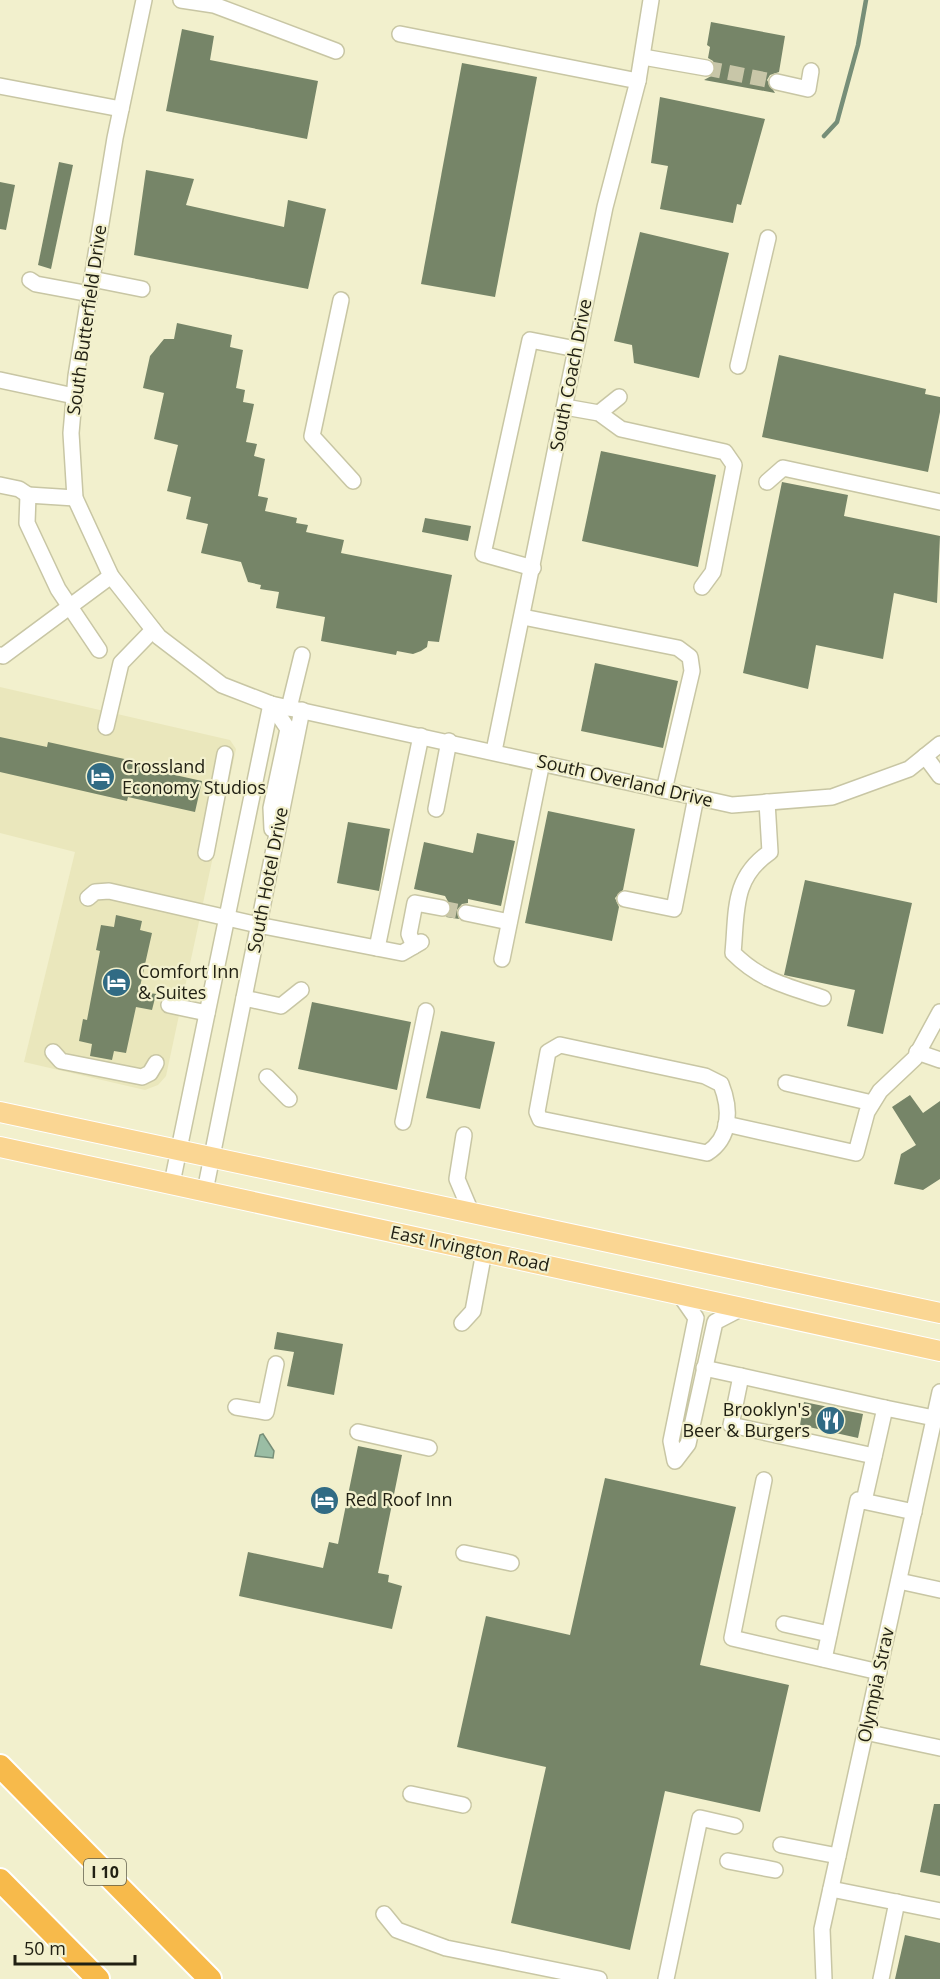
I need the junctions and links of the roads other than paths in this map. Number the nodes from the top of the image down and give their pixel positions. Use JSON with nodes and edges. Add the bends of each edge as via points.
{"nodes":[{"id":1,"x":144,"y":0,"type":"edge"},
{"id":2,"x":181,"y":0,"type":"edge"},
{"id":3,"x":651,"y":0,"type":"edge"},
{"id":4,"x":400,"y":34,"type":"dead end"},
{"id":5,"x":336,"y":51,"type":"dead end"},
{"id":6,"x":643,"y":57,"type":"junction"},
{"id":7,"x":706,"y":68,"type":"tunnel mouth"},
{"id":8,"x":811,"y":71,"type":"dead end"},
{"id":9,"x":638,"y":81,"type":"junction"},
{"id":10,"x":777,"y":82,"type":"tunnel mouth"},
{"id":11,"x":0,"y":86,"type":"edge"},
{"id":12,"x":121,"y":109,"type":"junction"},
{"id":13,"x":768,"y":238,"type":"dead end"},
{"id":14,"x":30,"y":280,"type":"dead end"},
{"id":15,"x":91,"y":287,"type":"junction"},
{"id":16,"x":142,"y":289,"type":"dead end"},
{"id":17,"x":341,"y":300,"type":"dead end"},
{"id":18,"x":576,"y":349,"type":"junction"},
{"id":19,"x":738,"y":366,"type":"dead end"},
{"id":20,"x":0,"y":380,"type":"edge"},
{"id":21,"x":74,"y":396,"type":"junction"},
{"id":22,"x":620,"y":397,"type":"dead end"},
{"id":23,"x":565,"y":407,"type":"junction"},
{"id":24,"x":599,"y":413,"type":"junction"},
{"id":25,"x":353,"y":481,"type":"dead end"},
{"id":26,"x":766,"y":482,"type":"dead end"},
{"id":27,"x":0,"y":485,"type":"edge"},
{"id":28,"x":28,"y":495,"type":"junction"},
{"id":29,"x":75,"y":498,"type":"junction"},
{"id":30,"x":940,"y":501,"type":"edge"},
{"id":31,"x":533,"y":568,"type":"junction"},
{"id":32,"x":111,"y":576,"type":"junction"},
{"id":33,"x":702,"y":587,"type":"dead end"},
{"id":34,"x":70,"y":607,"type":"junction"},
{"id":35,"x":523,"y":617,"type":"junction"},
{"id":36,"x":153,"y":630,"type":"junction"},
{"id":37,"x":99,"y":650,"type":"dead end"},
{"id":38,"x":0,"y":655,"type":"edge"},
{"id":39,"x":302,"y":655,"type":"dead end"},
{"id":40,"x":271,"y":704,"type":"junction"},
{"id":41,"x":295,"y":709,"type":"junction"},
{"id":42,"x":106,"y":727,"type":"dead end"},
{"id":43,"x":421,"y":735,"type":"junction"},
{"id":44,"x":449,"y":741,"type":"junction"},
{"id":45,"x":940,"y":744,"type":"edge"},
{"id":46,"x":494,"y":751,"type":"junction"},
{"id":47,"x":225,"y":754,"type":"dead end"},
{"id":48,"x":925,"y":756,"type":"junction"},
{"id":49,"x":542,"y":762,"type":"junction"},
{"id":50,"x":940,"y":776,"type":"edge"},
{"id":51,"x":664,"y":790,"type":"junction"},
{"id":52,"x":696,"y":797,"type":"junction"},
{"id":53,"x":767,"y":802,"type":"junction"},
{"id":54,"x":436,"y":809,"type":"dead end"},
{"id":55,"x":206,"y":853,"type":"dead end"},
{"id":56,"x":273,"y":853,"type":"junction"},
{"id":57,"x":88,"y":898,"type":"dead end"},
{"id":58,"x":625,"y":899,"type":"dead end"},
{"id":59,"x":442,"y":908,"type":"tunnel mouth"},
{"id":60,"x":466,"y":913,"type":"tunnel mouth"},
{"id":61,"x":227,"y":917,"type":"junction"},
{"id":62,"x":509,"y":922,"type":"junction"},
{"id":63,"x":258,"y":925,"type":"junction"},
{"id":64,"x":376,"y":948,"type":"junction"},
{"id":65,"x":502,"y":959,"type":"dead end"},
{"id":66,"x":301,"y":990,"type":"dead end"},
{"id":67,"x":244,"y":998,"type":"junction"},
{"id":68,"x":823,"y":998,"type":"dead end"},
{"id":69,"x":169,"y":1005,"type":"dead end"},
{"id":70,"x":426,"y":1011,"type":"dead end"},
{"id":71,"x":940,"y":1012,"type":"edge"},
{"id":72,"x":207,"y":1013,"type":"junction"},
{"id":73,"x":53,"y":1052,"type":"dead end"},
{"id":74,"x":917,"y":1052,"type":"junction"},
{"id":75,"x":940,"y":1060,"type":"edge"},
{"id":76,"x":156,"y":1063,"type":"dead end"},
{"id":77,"x":267,"y":1077,"type":"dead end"},
{"id":78,"x":786,"y":1083,"type":"dead end"},
{"id":79,"x":289,"y":1099,"type":"dead end"},
{"id":80,"x":872,"y":1103,"type":"junction"},
{"id":81,"x":0,"y":1112,"type":"edge"},
{"id":82,"x":403,"y":1122,"type":"dead end"},
{"id":83,"x":726,"y":1124,"type":"junction"},
{"id":84,"x":464,"y":1135,"type":"dead end"},
{"id":85,"x":0,"y":1146,"type":"edge"},
{"id":86,"x":179,"y":1152,"type":"junction"},
{"id":87,"x":212,"y":1158,"type":"junction"},
{"id":88,"x":172,"y":1183,"type":"junction"},
{"id":89,"x":205,"y":1191,"type":"junction"},
{"id":90,"x":471,"y":1212,"type":"junction"},
{"id":91,"x":484,"y":1252,"type":"junction"},
{"id":92,"x":680,"y":1294,"type":"junction"},
{"id":93,"x":742,"y":1308,"type":"junction"},
{"id":94,"x":940,"y":1313,"type":"edge"},
{"id":95,"x":462,"y":1323,"type":"dead end"},
{"id":96,"x":940,"y":1351,"type":"edge"},
{"id":97,"x":276,"y":1364,"type":"dead end"},
{"id":98,"x":704,"y":1368,"type":"junction"},
{"id":99,"x":741,"y":1376,"type":"junction"},
{"id":100,"x":940,"y":1392,"type":"edge"},
{"id":101,"x":236,"y":1407,"type":"dead end"},
{"id":102,"x":885,"y":1408,"type":"junction"},
{"id":103,"x":934,"y":1418,"type":"junction"},
{"id":104,"x":358,"y":1432,"type":"dead end"},
{"id":105,"x":429,"y":1448,"type":"dead end"},
{"id":106,"x":874,"y":1456,"type":"junction"},
{"id":107,"x":764,"y":1480,"type":"dead end"},
{"id":108,"x":864,"y":1501,"type":"junction"},
{"id":109,"x":914,"y":1512,"type":"junction"},
{"id":110,"x":464,"y":1553,"type":"dead end"},
{"id":111,"x":511,"y":1563,"type":"dead end"},
{"id":112,"x":899,"y":1581,"type":"junction"},
{"id":113,"x":940,"y":1590,"type":"edge"},
{"id":114,"x":784,"y":1624,"type":"dead end"},
{"id":115,"x":829,"y":1634,"type":"junction"},
{"id":116,"x":824,"y":1659,"type":"junction"},
{"id":117,"x":879,"y":1672,"type":"junction"},
{"id":118,"x":865,"y":1732,"type":"junction"},
{"id":119,"x":940,"y":1748,"type":"edge"},
{"id":120,"x":0,"y":1766,"type":"edge"},
{"id":121,"x":411,"y":1794,"type":"dead end"},
{"id":122,"x":463,"y":1805,"type":"dead end"},
{"id":123,"x":735,"y":1826,"type":"dead end"},
{"id":124,"x":781,"y":1845,"type":"dead end"},
{"id":125,"x":838,"y":1856,"type":"junction"},
{"id":126,"x":729,"y":1861,"type":"dead end"},
{"id":127,"x":776,"y":1870,"type":"dead end"},
{"id":128,"x":0,"y":1880,"type":"edge"},
{"id":129,"x":0,"y":1888,"type":"edge"},
{"id":130,"x":831,"y":1889,"type":"junction"},
{"id":131,"x":897,"y":1902,"type":"junction"},
{"id":132,"x":940,"y":1911,"type":"edge"},
{"id":133,"x":384,"y":1914,"type":"dead end"},
{"id":134,"x":86,"y":1979,"type":"edge"},
{"id":135,"x":98,"y":1979,"type":"edge"},
{"id":136,"x":210,"y":1979,"type":"edge"},
{"id":137,"x":599,"y":1979,"type":"edge"},
{"id":138,"x":666,"y":1979,"type":"edge"},
{"id":139,"x":824,"y":1979,"type":"edge"},
{"id":140,"x":881,"y":1979,"type":"edge"}],
"edges":[{"from":1,"to":12,"type":"street","name":"South Butterfield Drive"},
{"from":2,"to":5,"type":"street","via":[[214,5]]},
{"from":3,"to":6,"type":"street","name":"South Coach Drive"},
{"from":4,"to":9,"type":"street"},
{"from":6,"to":7,"type":"street"},
{"from":6,"to":9,"type":"street","name":"South Coach Drive"},
{"from":8,"to":10,"type":"street","via":[[808,89]]},
{"from":9,"to":18,"type":"street","name":"South Coach Drive","via":[[605,207]]},
{"from":11,"to":12,"type":"street"},
{"from":12,"to":15,"type":"street","name":"South Butterfield Drive"},
{"from":13,"to":19,"type":"street"},
{"from":14,"to":15,"type":"street","via":[[36,284]]},
{"from":15,"to":16,"type":"street"},
{"from":15,"to":21,"type":"street","name":"South Butterfield Drive"},
{"from":17,"to":25,"type":"street","via":[[312,436]]},
{"from":18,"to":23,"type":"street","name":"South Coach Drive"},
{"from":18,"to":31,"type":"street","via":[[530,340],[483,554]]},
{"from":20,"to":21,"type":"street"},
{"from":21,"to":29,"type":"street","name":"South Butterfield Drive","via":[[71,433]]},
{"from":22,"to":24,"type":"street"},
{"from":23,"to":24,"type":"street"},
{"from":23,"to":31,"type":"street","name":"South Coach Drive"},
{"from":24,"to":33,"type":"street","via":[[621,429],[725,452],[731,458],[734,465],[713,572]]},
{"from":26,"to":30,"type":"street","via":[[783,468]]},
{"from":27,"to":28,"type":"street"},
{"from":28,"to":29,"type":"street"},
{"from":28,"to":34,"type":"street","via":[[27,523]]},
{"from":29,"to":32,"type":"street","name":"South Butterfield Drive"},
{"from":31,"to":35,"type":"street","name":"South Coach Drive"},
{"from":32,"to":34,"type":"street"},
{"from":32,"to":36,"type":"street","name":"South Butterfield Drive"},
{"from":34,"to":37,"type":"street"},
{"from":34,"to":38,"type":"street"},
{"from":35,"to":46,"type":"street","name":"South Coach Drive"},
{"from":35,"to":51,"type":"street","via":[[678,648],[690,657],[692,671]]},
{"from":36,"to":40,"type":"street","name":"South Butterfield Drive","via":[[222,685]]},
{"from":36,"to":42,"type":"street","via":[[122,663]]},
{"from":39,"to":41,"type":"street","name":"South Hotel Drive"},
{"from":40,"to":41,"type":"street","name":"South Butterfield Drive"},
{"from":40,"to":56,"type":"street","via":[[288,729],[271,808]]},
{"from":40,"to":61,"type":"street","name":"South Hotel Drive"},
{"from":41,"to":43,"type":"street","name":"South Overland Drive"},
{"from":41,"to":56,"type":"street","name":"South Hotel Drive"},
{"from":43,"to":44,"type":"street","name":"South Overland Drive"},
{"from":43,"to":64,"type":"street"},
{"from":44,"to":46,"type":"street","name":"South Overland Drive"},
{"from":44,"to":54,"type":"street"},
{"from":45,"to":48,"type":"street","name":"South Overland Drive"},
{"from":46,"to":49,"type":"street","name":"South Overland Drive"},
{"from":47,"to":55,"type":"street"},
{"from":48,"to":50,"type":"street"},
{"from":48,"to":53,"type":"street","name":"South Overland Drive","via":[[909,769],[832,796]]},
{"from":49,"to":51,"type":"street","name":"South Overland Drive"},
{"from":49,"to":62,"type":"street"},
{"from":51,"to":52,"type":"street","name":"South Overland Drive"},
{"from":52,"to":53,"type":"street","name":"South Overland Drive","via":[[732,805]]},
{"from":52,"to":58,"type":"street","via":[[674,909]]},
{"from":53,"to":68,"type":"street","via":[[770,852],[753,864],[739,888],[733,953],[768,980]]},
{"from":56,"to":63,"type":"street","name":"South Hotel Drive"},
{"from":57,"to":61,"type":"street","via":[[95,892],[109,891]]},
{"from":59,"to":64,"type":"street","via":[[415,903],[409,934],[418,944],[402,953]]},
{"from":60,"to":62,"type":"street"},
{"from":61,"to":63,"type":"street"},
{"from":61,"to":72,"type":"street","name":"South Hotel Drive"},
{"from":62,"to":65,"type":"street"},
{"from":63,"to":64,"type":"street"},
{"from":63,"to":67,"type":"street","name":"South Hotel Drive"},
{"from":66,"to":67,"type":"street","via":[[281,1006]]},
{"from":67,"to":87,"type":"street","name":"South Hotel Drive"},
{"from":69,"to":72,"type":"street"},
{"from":70,"to":82,"type":"street"},
{"from":71,"to":74,"type":"street"},
{"from":72,"to":86,"type":"street","name":"South Hotel Drive"},
{"from":73,"to":76,"type":"street","via":[[61,1061],[142,1077]]},
{"from":74,"to":75,"type":"street"},
{"from":74,"to":80,"type":"street"},
{"from":77,"to":79,"type":"street"},
{"from":78,"to":80,"type":"street"},
{"from":80,"to":83,"type":"street","via":[[856,1153]]},
{"from":81,"to":86,"type":"main road","name":"East Irvington Road"},
{"from":83,"to":83,"type":"street","via":[[728,1101],[721,1084],[705,1076],[560,1046],[548,1053],[537,1112],[547,1123],[707,1153],[719,1146]]},
{"from":84,"to":90,"type":"street","via":[[456,1179]]},
{"from":85,"to":88,"type":"main road","name":"East Irvington Road"},
{"from":86,"to":87,"type":"main road","name":"East Irvington Road"},
{"from":86,"to":88,"type":"street","name":"South Hotel Drive"},
{"from":87,"to":89,"type":"street","name":"South Hotel Drive"},
{"from":87,"to":90,"type":"main road","name":"East Irvington Road"},
{"from":88,"to":89,"type":"main road","name":"East Irvington Road"},
{"from":89,"to":91,"type":"main road","name":"East Irvington Road"},
{"from":90,"to":94,"type":"main road","name":"East Irvington Road"},
{"from":91,"to":92,"type":"main road","name":"East Irvington Road"},
{"from":91,"to":95,"type":"street","via":[[473,1311]]},
{"from":92,"to":93,"type":"main road","name":"East Irvington Road"},
{"from":92,"to":98,"type":"street","via":[[696,1318],[671,1441],[675,1461],[688,1444]]},
{"from":93,"to":96,"type":"main road","name":"East Irvington Road"},
{"from":93,"to":98,"type":"street","via":[[715,1322]]},
{"from":97,"to":101,"type":"street","via":[[266,1412]]},
{"from":98,"to":99,"type":"street"},
{"from":99,"to":102,"type":"street"},
{"from":99,"to":106,"type":"street","via":[[731,1425]]},
{"from":100,"to":103,"type":"street","name":"Olympia Strav"},
{"from":102,"to":103,"type":"street"},
{"from":102,"to":106,"type":"street"},
{"from":103,"to":109,"type":"street","name":"Olympia Strav"},
{"from":104,"to":105,"type":"street"},
{"from":106,"to":108,"type":"street"},
{"from":107,"to":116,"type":"street","via":[[732,1638]]},
{"from":108,"to":109,"type":"street"},
{"from":108,"to":115,"type":"street","via":[[858,1500]]},
{"from":109,"to":112,"type":"street","name":"Olympia Strav"},
{"from":110,"to":111,"type":"street"},
{"from":112,"to":113,"type":"street"},
{"from":112,"to":117,"type":"street","name":"Olympia Strav"},
{"from":114,"to":115,"type":"street"},
{"from":115,"to":116,"type":"street"},
{"from":116,"to":117,"type":"street"},
{"from":117,"to":118,"type":"street","name":"Olympia Strav"},
{"from":118,"to":119,"type":"street"},
{"from":118,"to":125,"type":"street","name":"Olympia Strav"},
{"from":120,"to":136,"type":"highway","number":"I 10"},
{"from":121,"to":122,"type":"street"},
{"from":123,"to":138,"type":"street","via":[[700,1818]]},
{"from":124,"to":125,"type":"street"},
{"from":125,"to":130,"type":"street","name":"Olympia Strav"},
{"from":126,"to":127,"type":"street"},
{"from":128,"to":135,"type":"highway"},
{"from":129,"to":134,"type":"highway"},
{"from":130,"to":131,"type":"street"},
{"from":130,"to":139,"type":"street","name":"Olympia Strav","via":[[822,1929]]},
{"from":131,"to":132,"type":"street"},
{"from":131,"to":140,"type":"street"},
{"from":133,"to":137,"type":"street","via":[[397,1930],[446,1948]]}]}
